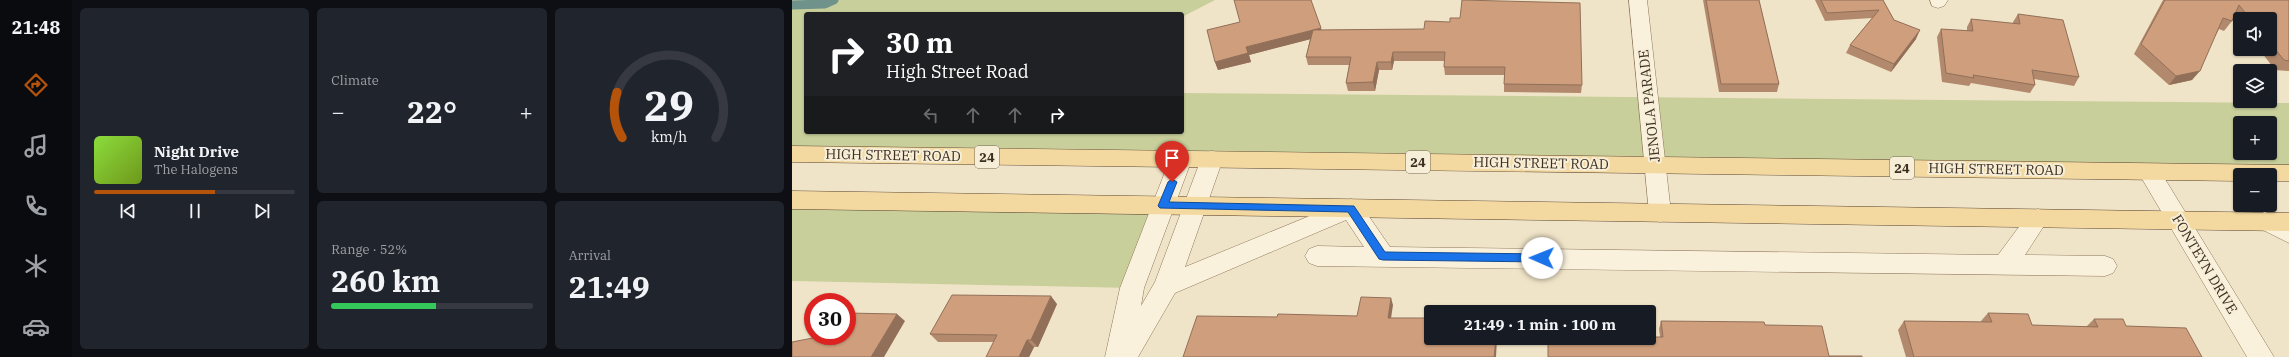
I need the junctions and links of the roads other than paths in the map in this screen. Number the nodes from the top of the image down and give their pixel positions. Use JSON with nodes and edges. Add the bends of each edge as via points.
{"nodes":[{"id":1,"x":1638,"y":0,"type":"edge"},
{"id":2,"x":792,"y":154,"type":"edge"},
{"id":3,"x":1181,"y":159,"type":"junction"},
{"id":4,"x":1212,"y":159,"type":"junction"},
{"id":5,"x":1656,"y":165,"type":"junction"},
{"id":6,"x":2149,"y":172,"type":"junction"},
{"id":7,"x":2289,"y":173,"type":"edge"},
{"id":8,"x":792,"y":200,"type":"edge"},
{"id":9,"x":1163,"y":206,"type":"junction"},
{"id":10,"x":1196,"y":206,"type":"junction"},
{"id":11,"x":1351,"y":208,"type":"junction"},
{"id":12,"x":1660,"y":213,"type":"junction"},
{"id":13,"x":2038,"y":218,"type":"junction"},
{"id":14,"x":2178,"y":219,"type":"junction"},
{"id":15,"x":2265,"y":221,"type":"junction"},
{"id":16,"x":2289,"y":222,"type":"edge"},
{"id":17,"x":2289,"y":234,"type":"edge"},
{"id":18,"x":1317,"y":256,"type":"dead end"},
{"id":19,"x":1383,"y":256,"type":"junction"},
{"id":20,"x":2005,"y":264,"type":"junction"},
{"id":21,"x":2105,"y":266,"type":"dead end"},
{"id":22,"x":1166,"y":286,"type":"junction"},
{"id":23,"x":1118,"y":357,"type":"edge"},
{"id":24,"x":1124,"y":357,"type":"edge"},
{"id":25,"x":2261,"y":357,"type":"edge"}],
"edges":[{"from":1,"to":5,"type":"street","name":"JENOLA PARADE"},
{"from":2,"to":3,"type":"main road","name":"HIGH STREET ROAD","number":"24"},
{"from":3,"to":4,"type":"main road","name":"HIGH STREET ROAD","number":"24"},
{"from":3,"to":9,"type":"street"},
{"from":4,"to":5,"type":"main road","name":"HIGH STREET ROAD","number":"24"},
{"from":4,"to":10,"type":"street"},
{"from":5,"to":6,"type":"main road","name":"HIGH STREET ROAD","number":"24"},
{"from":5,"to":12,"type":"street","name":"JENOLA PARADE"},
{"from":6,"to":7,"type":"main road","name":"HIGH STREET ROAD","number":"24"},
{"from":6,"to":14,"type":"street","name":"FONTEYN DRIVE"},
{"from":8,"to":9,"type":"main road"},
{"from":9,"to":10,"type":"main road"},
{"from":9,"to":23,"type":"street","via":[[1132,288]]},
{"from":10,"to":11,"type":"main road"},
{"from":10,"to":22,"type":"street"},
{"from":11,"to":12,"type":"main road"},
{"from":11,"to":19,"type":"street"},
{"from":11,"to":22,"type":"street"},
{"from":12,"to":13,"type":"main road"},
{"from":13,"to":14,"type":"main road"},
{"from":13,"to":20,"type":"street"},
{"from":14,"to":15,"type":"main road"},
{"from":14,"to":25,"type":"street","name":"FONTEYN DRIVE"},
{"from":15,"to":16,"type":"main road"},
{"from":15,"to":17,"type":"street"},
{"from":18,"to":19,"type":"street"},
{"from":19,"to":20,"type":"street"},
{"from":20,"to":21,"type":"street"},
{"from":22,"to":24,"type":"street"}]}
